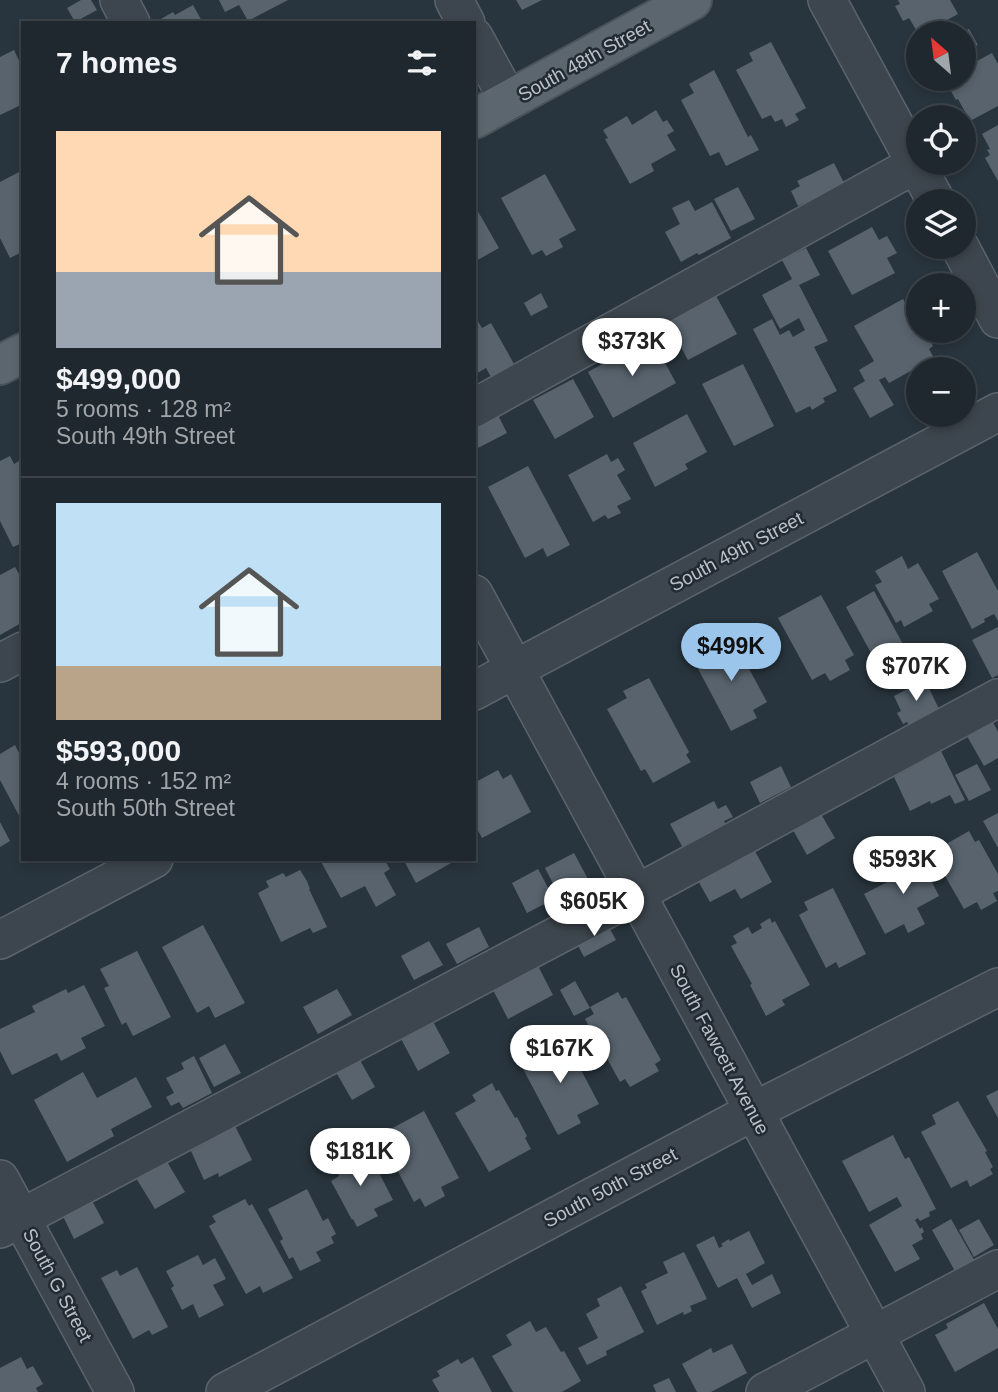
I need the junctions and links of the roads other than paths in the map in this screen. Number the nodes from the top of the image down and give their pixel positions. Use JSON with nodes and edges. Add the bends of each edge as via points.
{"nodes":[{"id":1,"x":119,"y":0,"type":"edge"},
{"id":2,"x":454,"y":0,"type":"edge"},
{"id":3,"x":692,"y":0,"type":"edge"},
{"id":4,"x":827,"y":0,"type":"edge"},
{"id":5,"x":130,"y":21,"type":"edge"},
{"id":6,"x":465,"y":21,"type":"edge"},
{"id":7,"x":476,"y":41,"type":"edge"},
{"id":8,"x":509,"y":101,"type":"junction"},
{"id":9,"x":476,"y":118,"type":"edge"},
{"id":10,"x":906,"y":146,"type":"edge"},
{"id":11,"x":906,"y":170,"type":"edge"},
{"id":12,"x":966,"y":259,"type":"edge"},
{"id":13,"x":998,"y":319,"type":"edge"},
{"id":14,"x":21,"y":354,"type":"edge"},
{"id":15,"x":0,"y":365,"type":"edge"},
{"id":16,"x":476,"y":407,"type":"edge"},
{"id":17,"x":998,"y":412,"type":"edge"},
{"id":18,"x":476,"y":598,"type":"edge"},
{"id":19,"x":21,"y":652,"type":"edge"},
{"id":20,"x":0,"y":663,"type":"edge"},
{"id":21,"x":515,"y":669,"type":"junction"},
{"id":22,"x":476,"y":690,"type":"edge"},
{"id":23,"x":998,"y":698,"type":"edge"},
{"id":24,"x":150,"y":861,"type":"edge"},
{"id":25,"x":636,"y":894,"type":"junction"},
{"id":26,"x":0,"y":940,"type":"edge"},
{"id":27,"x":998,"y":987,"type":"edge"},
{"id":28,"x":754,"y":1111,"type":"junction"},
{"id":29,"x":0,"y":1179,"type":"edge"},
{"id":30,"x":11,"y":1224,"type":"edge"},
{"id":31,"x":998,"y":1269,"type":"edge"},
{"id":32,"x":875,"y":1335,"type":"junction"},
{"id":33,"x":115,"y":1392,"type":"edge"},
{"id":34,"x":225,"y":1392,"type":"edge"},
{"id":35,"x":765,"y":1392,"type":"edge"},
{"id":36,"x":906,"y":1392,"type":"edge"}],
"edges":[{"from":1,"to":5,"type":"street"},
{"from":2,"to":6,"type":"street"},
{"from":3,"to":8,"type":"main road","name":"South 48th Street"},
{"from":4,"to":10,"type":"street"},
{"from":7,"to":8,"type":"street"},
{"from":8,"to":9,"type":"main road","name":"South 48th Street"},
{"from":11,"to":16,"type":"street"},
{"from":12,"to":13,"type":"street"},
{"from":14,"to":15,"type":"main road"},
{"from":17,"to":21,"type":"street","name":"South 49th Street"},
{"from":18,"to":21,"type":"street","name":"South Fawcett Avenue"},
{"from":19,"to":20,"type":"street"},
{"from":21,"to":22,"type":"street","name":"South 49th Street"},
{"from":21,"to":25,"type":"street","name":"South Fawcett Avenue"},
{"from":23,"to":25,"type":"street"},
{"from":24,"to":26,"type":"street"},
{"from":25,"to":28,"type":"street","name":"South Fawcett Avenue"},
{"from":25,"to":30,"type":"street"},
{"from":27,"to":28,"type":"street","name":"South 50th Street"},
{"from":28,"to":32,"type":"street","name":"South Fawcett Avenue"},
{"from":28,"to":34,"type":"street","name":"South 50th Street"},
{"from":29,"to":30,"type":"street","name":"South G Street"},
{"from":30,"to":33,"type":"street","name":"South G Street"},
{"from":31,"to":32,"type":"street"},
{"from":32,"to":35,"type":"street"},
{"from":32,"to":36,"type":"street","name":"South Fawcett Avenue"}]}
